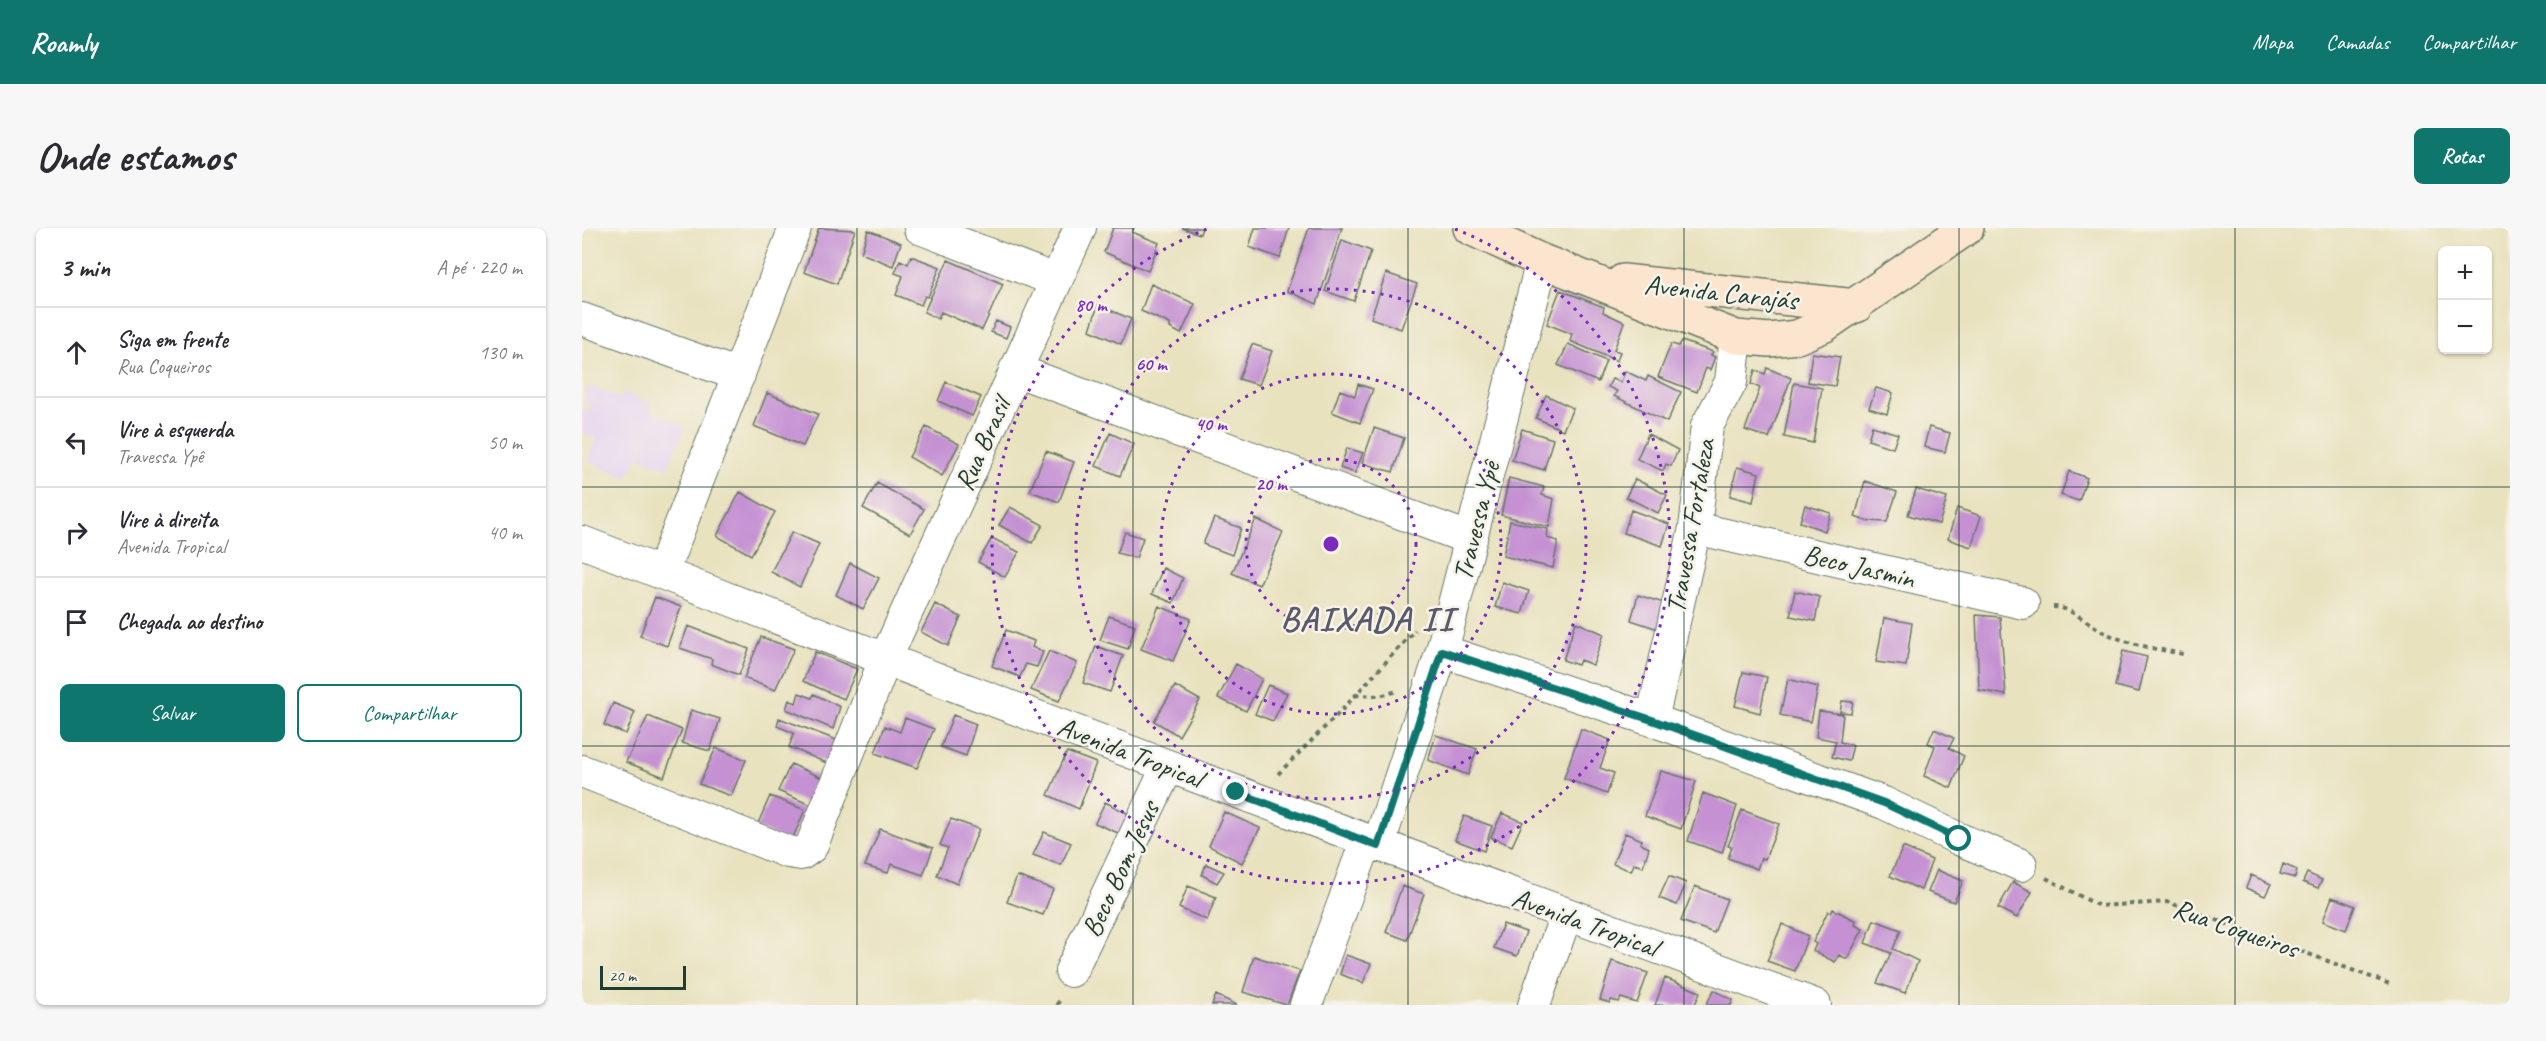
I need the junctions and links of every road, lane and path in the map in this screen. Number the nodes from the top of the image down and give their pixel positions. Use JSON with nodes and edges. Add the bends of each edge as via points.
{"nodes":[{"id":1,"x":795,"y":228,"type":"edge"},
{"id":2,"x":920,"y":228,"type":"edge"},
{"id":3,"x":1080,"y":228,"type":"edge"},
{"id":4,"x":1470,"y":228,"type":"edge"},
{"id":5,"x":1967,"y":228,"type":"edge"},
{"id":6,"x":1542,"y":261,"type":"junction"},
{"id":7,"x":1586,"y":278,"type":"junction"},
{"id":8,"x":1055,"y":280,"type":"junction"},
{"id":9,"x":1856,"y":306,"type":"junction"},
{"id":10,"x":582,"y":319,"type":"edge"},
{"id":11,"x":1737,"y":337,"type":"junction"},
{"id":12,"x":1015,"y":370,"type":"junction"},
{"id":13,"x":739,"y":375,"type":"junction"},
{"id":14,"x":1695,"y":528,"type":"junction"},
{"id":15,"x":1471,"y":539,"type":"junction"},
{"id":16,"x":582,"y":542,"type":"edge"},
{"id":17,"x":662,"y":573,"type":"junction"},
{"id":18,"x":2022,"y":603,"type":"joint"},
{"id":19,"x":1421,"y":625,"type":"dead end"},
{"id":20,"x":1442,"y":651,"type":"junction"},
{"id":21,"x":2182,"y":654,"type":"dead end"},
{"id":22,"x":885,"y":660,"type":"junction"},
{"id":23,"x":1652,"y":720,"type":"junction"},
{"id":24,"x":1168,"y":766,"type":"junction"},
{"id":25,"x":582,"y":771,"type":"edge"},
{"id":26,"x":1236,"y":792,"type":"junction"},
{"id":27,"x":1372,"y":844,"type":"junction"},
{"id":28,"x":2021,"y":865,"type":"joint"},
{"id":29,"x":1566,"y":915,"type":"junction"},
{"id":30,"x":1071,"y":971,"type":"dead end"},
{"id":31,"x":2390,"y":984,"type":"dead end"},
{"id":32,"x":1759,"y":995,"type":"edge"},
{"id":33,"x":1306,"y":1005,"type":"edge"},
{"id":34,"x":1534,"y":1005,"type":"edge"},
{"id":35,"x":1815,"y":1005,"type":"edge"}],
"edges":[{"from":1,"to":13,"type":"street"},
{"from":2,"to":8,"type":"street"},
{"from":3,"to":8,"type":"street","name":"Rua Brasil"},
{"from":4,"to":6,"type":"street","name":"Avenida Carajás"},
{"from":5,"to":9,"type":"street","name":"Avenida Carajás"},
{"from":6,"to":7,"type":"street","name":"Avenida Carajás"},
{"from":6,"to":15,"type":"street","name":"Travessa Ypê"},
{"from":7,"to":9,"type":"street","name":"Avenida Carajás"},
{"from":7,"to":11,"type":"street","name":"Avenida Carajás"},
{"from":8,"to":12,"type":"street","name":"Rua Brasil"},
{"from":9,"to":11,"type":"street","name":"Avenida Carajás","via":[[1797,337]]},
{"from":10,"to":13,"type":"street"},
{"from":11,"to":14,"type":"street","name":"Travessa Fortaleza","via":[[1731,382],[1707,426]]},
{"from":12,"to":15,"type":"street"},
{"from":12,"to":22,"type":"street","name":"Rua Brasil"},
{"from":13,"to":17,"type":"street"},
{"from":14,"to":18,"type":"street","name":"Beco Jasmin"},
{"from":14,"to":23,"type":"street","name":"Travessa Fortaleza"},
{"from":15,"to":20,"type":"street","name":"Travessa Ypê"},
{"from":16,"to":17,"type":"street","name":"Avenida Tropical"},
{"from":17,"to":22,"type":"street","name":"Avenida Tropical"},
{"from":18,"to":21,"type":"path","via":[[2042,608],[2057,606],[2128,642]]},
{"from":19,"to":26,"type":"path","via":[[1280,773]]},
{"from":20,"to":23,"type":"street"},
{"from":20,"to":27,"type":"street","name":"Travessa Ypê"},
{"from":22,"to":24,"type":"street","name":"Avenida Tropical"},
{"from":22,"to":25,"type":"street","name":"Rua Brasil","via":[[811,846],[801,854]]},
{"from":23,"to":28,"type":"street","via":[[1884,803]]},
{"from":24,"to":26,"type":"street","name":"Avenida Tropical"},
{"from":24,"to":30,"type":"street","name":"Beco Bom Jesus"},
{"from":26,"to":27,"type":"street","name":"Avenida Tropical"},
{"from":27,"to":29,"type":"street","name":"Avenida Tropical"},
{"from":27,"to":33,"type":"street","name":"Travessa Ypê"},
{"from":28,"to":31,"type":"path","name":"Rua Coqueiros","via":[[2098,906],[2168,902]]},
{"from":29,"to":32,"type":"street","name":"Avenida Tropical"},
{"from":29,"to":34,"type":"street"},
{"from":32,"to":35,"type":"street","name":"Avenida Tropical"}]}
